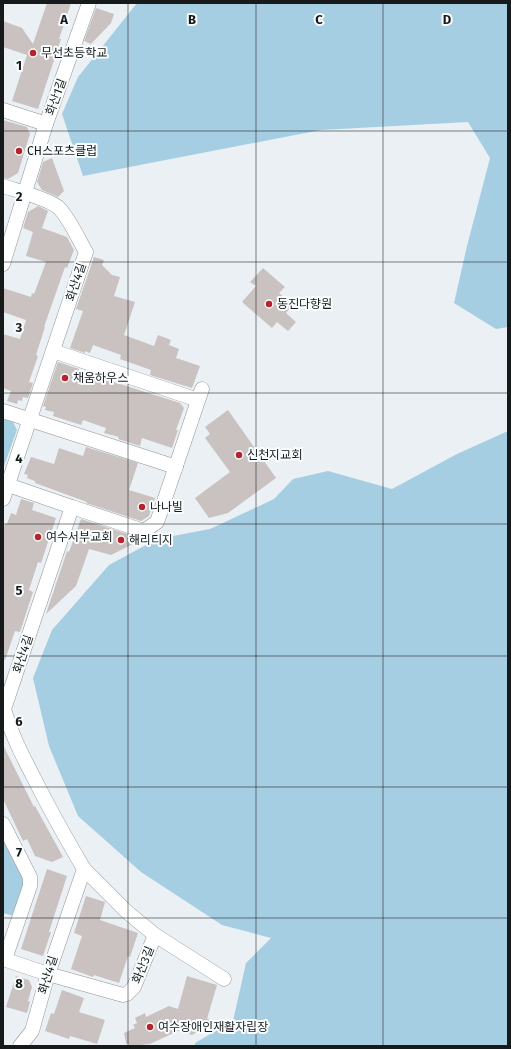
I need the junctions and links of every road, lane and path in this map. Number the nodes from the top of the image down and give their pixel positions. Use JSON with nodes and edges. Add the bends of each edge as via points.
{"nodes":[{"id":1,"x":89,"y":3,"type":"edge"},
{"id":2,"x":3,"y":110,"type":"edge"},
{"id":3,"x":46,"y":124,"type":"junction"},
{"id":4,"x":3,"y":186,"type":"edge"},
{"id":5,"x":25,"y":193,"type":"junction"},
{"id":6,"x":3,"y":262,"type":"edge"},
{"id":7,"x":53,"y":351,"type":"junction"},
{"id":8,"x":3,"y":411,"type":"edge"},
{"id":9,"x":30,"y":420,"type":"junction"},
{"id":10,"x":176,"y":467,"type":"junction"},
{"id":11,"x":8,"y":485,"type":"junction"},
{"id":12,"x":3,"y":499,"type":"edge"},
{"id":13,"x":72,"y":507,"type":"junction"},
{"id":14,"x":4,"y":709,"type":"edge"},
{"id":15,"x":3,"y":824,"type":"edge"},
{"id":16,"x":84,"y":869,"type":"junction"},
{"id":17,"x":155,"y":935,"type":"junction"},
{"id":18,"x":4,"y":959,"type":"edge"},
{"id":19,"x":48,"y":974,"type":"junction"},
{"id":20,"x":224,"y":979,"type":"dead end"},
{"id":21,"x":20,"y":1046,"type":"edge"}],
"edges":[{"from":1,"to":3,"type":"street","name":"화산1길"},
{"from":2,"to":3,"type":"street","name":"화산1길"},
{"from":3,"to":5,"type":"street","name":"화산1길"},
{"from":4,"to":5,"type":"street"},
{"from":5,"to":6,"type":"street","name":"화산1길"},
{"from":5,"to":7,"type":"street","name":"화산4길","via":[[57,206],[86,252]]},
{"from":7,"to":9,"type":"street","name":"화산4길"},
{"from":7,"to":10,"type":"street","via":[[200,395]]},
{"from":8,"to":9,"type":"street"},
{"from":9,"to":10,"type":"street"},
{"from":9,"to":11,"type":"street","name":"화산4길"},
{"from":10,"to":13,"type":"street","via":[[157,522],[144,531]]},
{"from":11,"to":12,"type":"street","name":"화산4길"},
{"from":11,"to":13,"type":"street"},
{"from":13,"to":14,"type":"street","name":"화산4길"},
{"from":14,"to":16,"type":"street","name":"화산4길","via":[[17,745],[54,819]]},
{"from":15,"to":18,"type":"street","name":"화산3길","via":[[30,877],[30,886]]},
{"from":16,"to":17,"type":"street","via":[[127,912]]},
{"from":16,"to":19,"type":"street","name":"화산4길"},
{"from":17,"to":19,"type":"street","name":"화산3길","via":[[134,987],[128,994],[118,995]]},
{"from":17,"to":20,"type":"street","name":"화산3길"},
{"from":18,"to":19,"type":"street","name":"화산3길"},
{"from":19,"to":21,"type":"street","name":"화산4길","via":[[32,1031]]}]}
